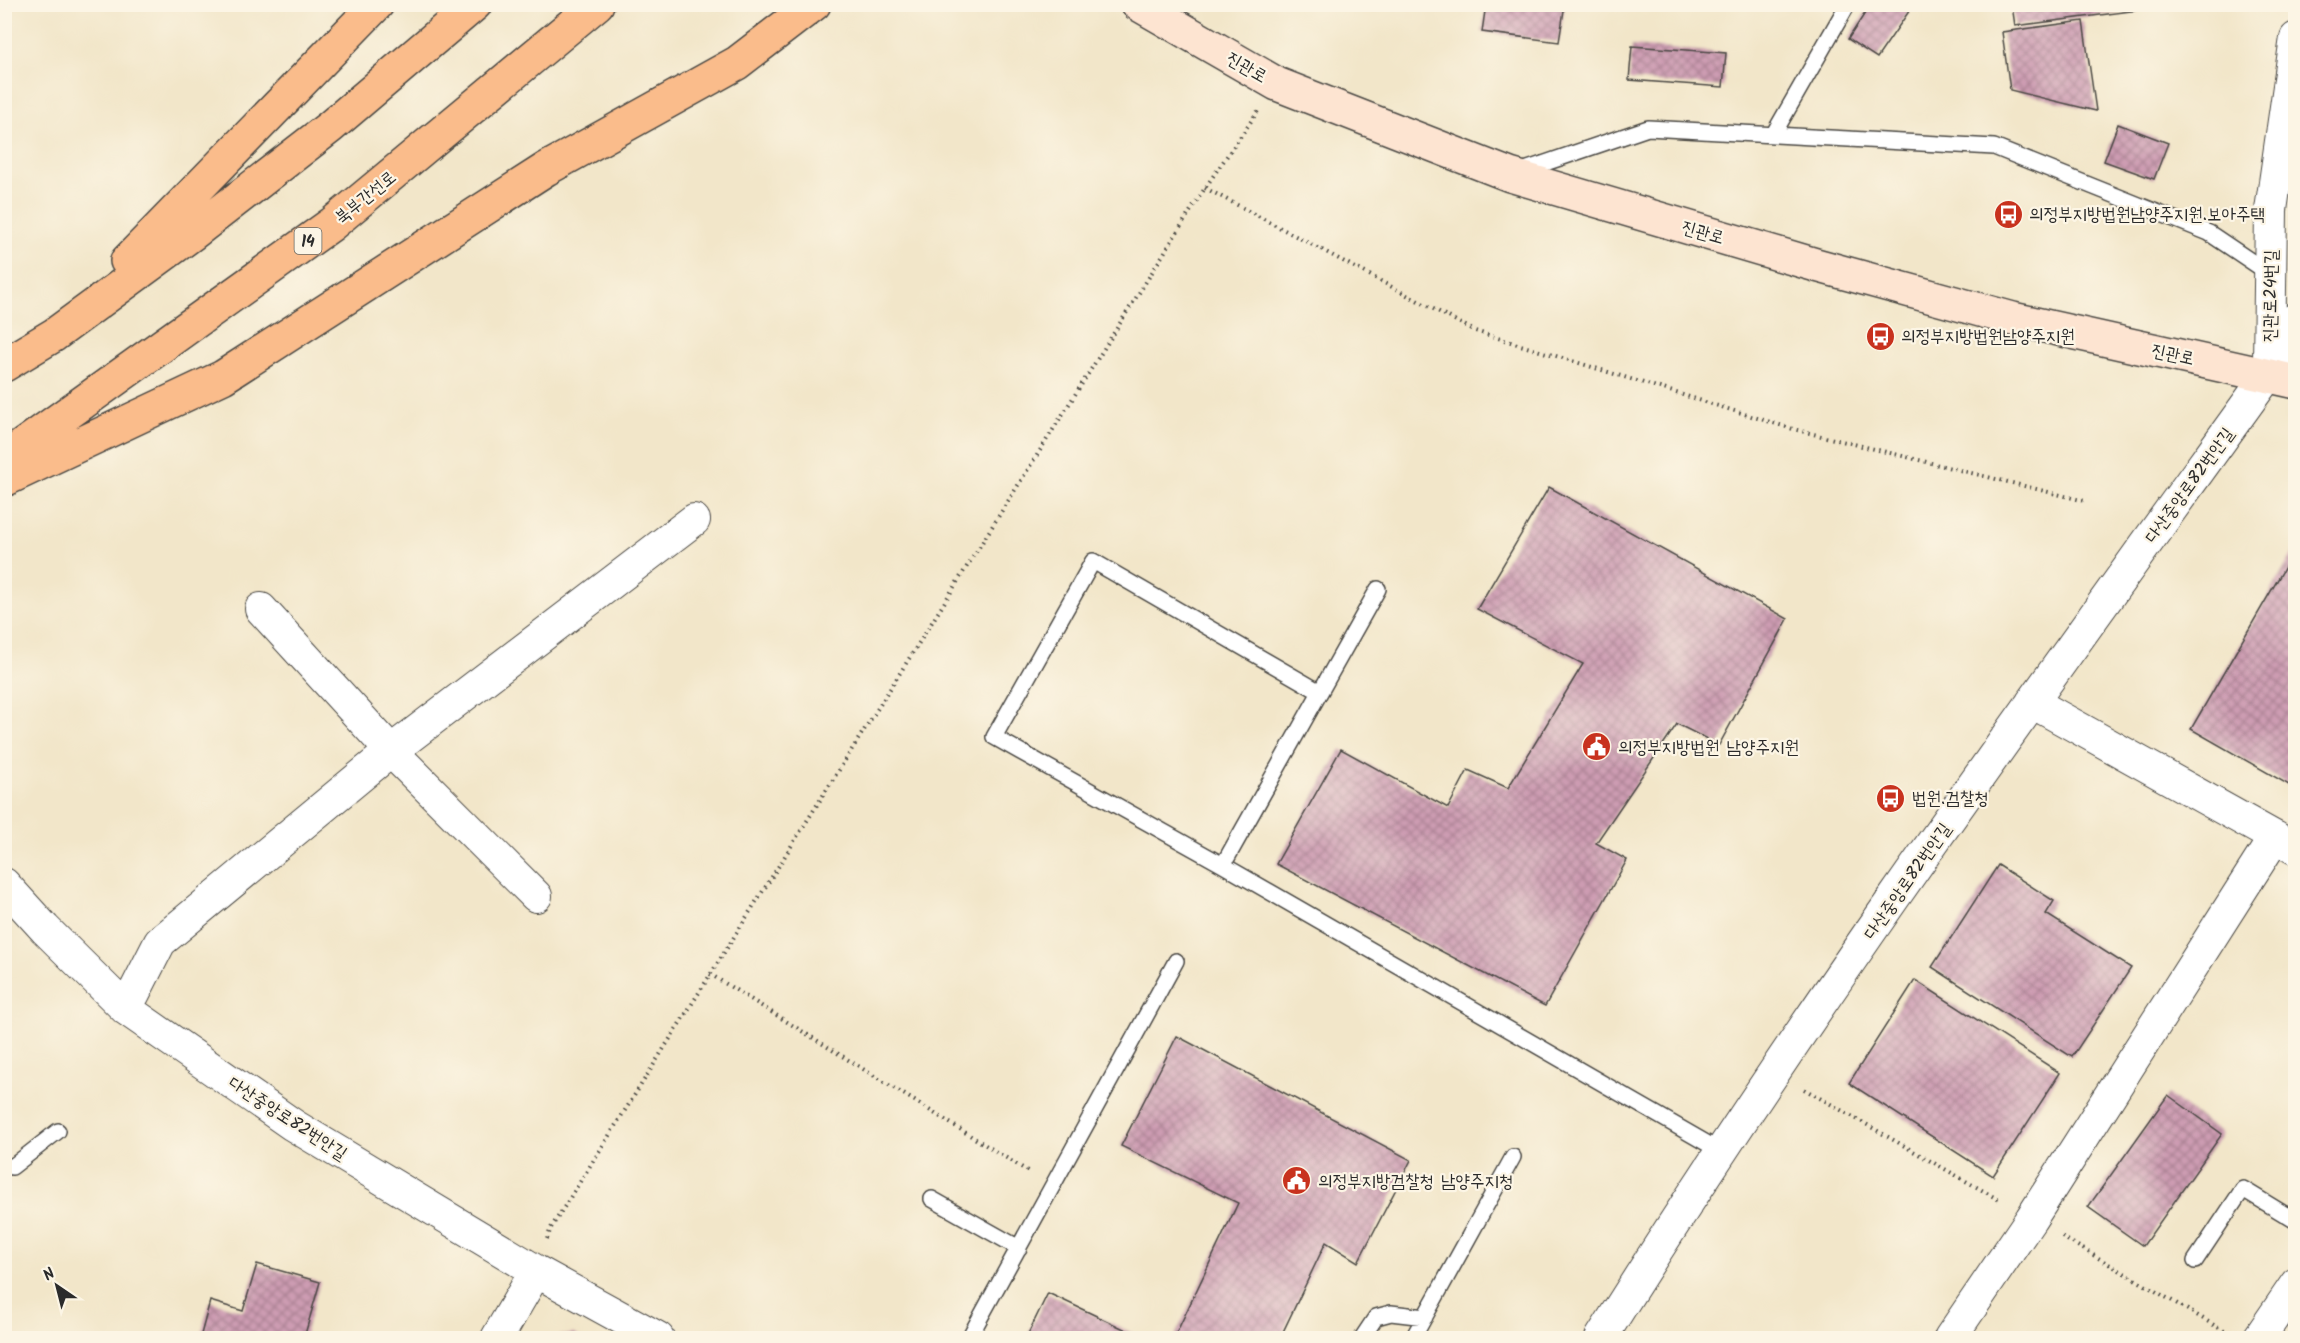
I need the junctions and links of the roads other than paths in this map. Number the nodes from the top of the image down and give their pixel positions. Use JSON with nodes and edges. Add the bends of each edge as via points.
{"nodes":[{"id":1,"x":377,"y":4,"type":"edge"},
{"id":2,"x":475,"y":4,"type":"edge"},
{"id":3,"x":597,"y":4,"type":"edge"},
{"id":4,"x":814,"y":4,"type":"edge"},
{"id":5,"x":1138,"y":4,"type":"edge"},
{"id":6,"x":1848,"y":4,"type":"edge"},
{"id":7,"x":2295,"y":39,"type":"edge"},
{"id":8,"x":1773,"y":135,"type":"junction"},
{"id":9,"x":1510,"y":175,"type":"junction"},
{"id":10,"x":2270,"y":274,"type":"junction"},
{"id":11,"x":2295,"y":319,"type":"edge"},
{"id":12,"x":54,"y":335,"type":"junction"},
{"id":13,"x":4,"y":365,"type":"edge"},
{"id":14,"x":2282,"y":378,"type":"edge"},
{"id":15,"x":4,"y":459,"type":"edge"},
{"id":16,"x":4,"y":480,"type":"edge"},
{"id":17,"x":694,"y":520,"type":"dead end"},
{"id":18,"x":1378,"y":589,"type":"dead end"},
{"id":19,"x":261,"y":609,"type":"dead end"},
{"id":20,"x":1320,"y":692,"type":"junction"},
{"id":21,"x":2032,"y":702,"type":"junction"},
{"id":22,"x":391,"y":751,"type":"junction"},
{"id":23,"x":2285,"y":843,"type":"edge"},
{"id":24,"x":1223,"y":865,"type":"junction"},
{"id":25,"x":4,"y":884,"type":"edge"},
{"id":26,"x":536,"y":896,"type":"dead end"},
{"id":27,"x":1176,"y":961,"type":"dead end"},
{"id":28,"x":126,"y":1009,"type":"junction"},
{"id":29,"x":58,"y":1131,"type":"dead end"},
{"id":30,"x":1722,"y":1152,"type":"junction"},
{"id":31,"x":1513,"y":1157,"type":"dead end"},
{"id":32,"x":4,"y":1165,"type":"edge"},
{"id":33,"x":932,"y":1199,"type":"dead end"},
{"id":34,"x":2295,"y":1221,"type":"edge"},
{"id":35,"x":1019,"y":1248,"type":"junction"},
{"id":36,"x":2195,"y":1261,"type":"dead end"},
{"id":37,"x":536,"y":1271,"type":"junction"},
{"id":38,"x":2295,"y":1284,"type":"edge"},
{"id":39,"x":1425,"y":1317,"type":"junction"},
{"id":40,"x":497,"y":1338,"type":"edge"},
{"id":41,"x":658,"y":1338,"type":"edge"},
{"id":42,"x":969,"y":1338,"type":"edge"},
{"id":43,"x":1362,"y":1338,"type":"edge"},
{"id":44,"x":1413,"y":1338,"type":"edge"},
{"id":45,"x":1602,"y":1338,"type":"edge"},
{"id":46,"x":1950,"y":1338,"type":"edge"},
{"id":47,"x":2259,"y":1338,"type":"edge"}],
"edges":[{"from":1,"to":12,"type":"highway"},
{"from":2,"to":12,"type":"highway","via":[[330,127]]},
{"from":3,"to":15,"type":"highway","name":"북부간선로","number":"14","via":[[332,224]]},
{"from":4,"to":16,"type":"highway","via":[[737,63],[546,169],[223,377]]},
{"from":5,"to":9,"type":"main road","name":"진관로","via":[[1278,84]]},
{"from":6,"to":8,"type":"lane"},
{"from":7,"to":10,"type":"street","name":"진관로24번길","via":[[2271,210]]},
{"from":8,"to":9,"type":"lane","via":[[1648,128]]},
{"from":8,"to":10,"type":"lane","via":[[1994,147],[2209,233]]},
{"from":9,"to":14,"type":"main road","name":"진관로","via":[[2013,319]]},
{"from":10,"to":14,"type":"street","name":"진관로24번길"},
{"from":11,"to":14,"type":"street","name":"다산중앙로82번안길"},
{"from":12,"to":13,"type":"highway"},
{"from":14,"to":21,"type":"street","name":"다산중앙로82번안길"},
{"from":17,"to":22,"type":"street"},
{"from":18,"to":20,"type":"lane"},
{"from":19,"to":22,"type":"street"},
{"from":20,"to":24,"type":"lane"},
{"from":20,"to":24,"type":"lane","via":[[1093,561],[994,737]]},
{"from":21,"to":23,"type":"street"},
{"from":21,"to":30,"type":"street","name":"다산중앙로82번안길"},
{"from":22,"to":26,"type":"street"},
{"from":22,"to":28,"type":"street","via":[[160,942]]},
{"from":23,"to":46,"type":"street"},
{"from":24,"to":30,"type":"lane"},
{"from":25,"to":28,"type":"street","name":"다산중앙로82번안길"},
{"from":27,"to":35,"type":"lane"},
{"from":28,"to":37,"type":"street","name":"다산중앙로82번안길","via":[[293,1125]]},
{"from":29,"to":32,"type":"lane","via":[[12,1167]]},
{"from":30,"to":45,"type":"street","name":"다산중앙로82번안길"},
{"from":31,"to":39,"type":"lane"},
{"from":33,"to":35,"type":"lane"},
{"from":34,"to":36,"type":"lane","via":[[2243,1189]]},
{"from":35,"to":42,"type":"lane"},
{"from":37,"to":40,"type":"street"},
{"from":37,"to":41,"type":"street","name":"다산중앙로82번안길"},
{"from":38,"to":47,"type":"street"},
{"from":39,"to":43,"type":"lane","via":[[1391,1313],[1376,1317]]},
{"from":39,"to":44,"type":"lane"}]}
